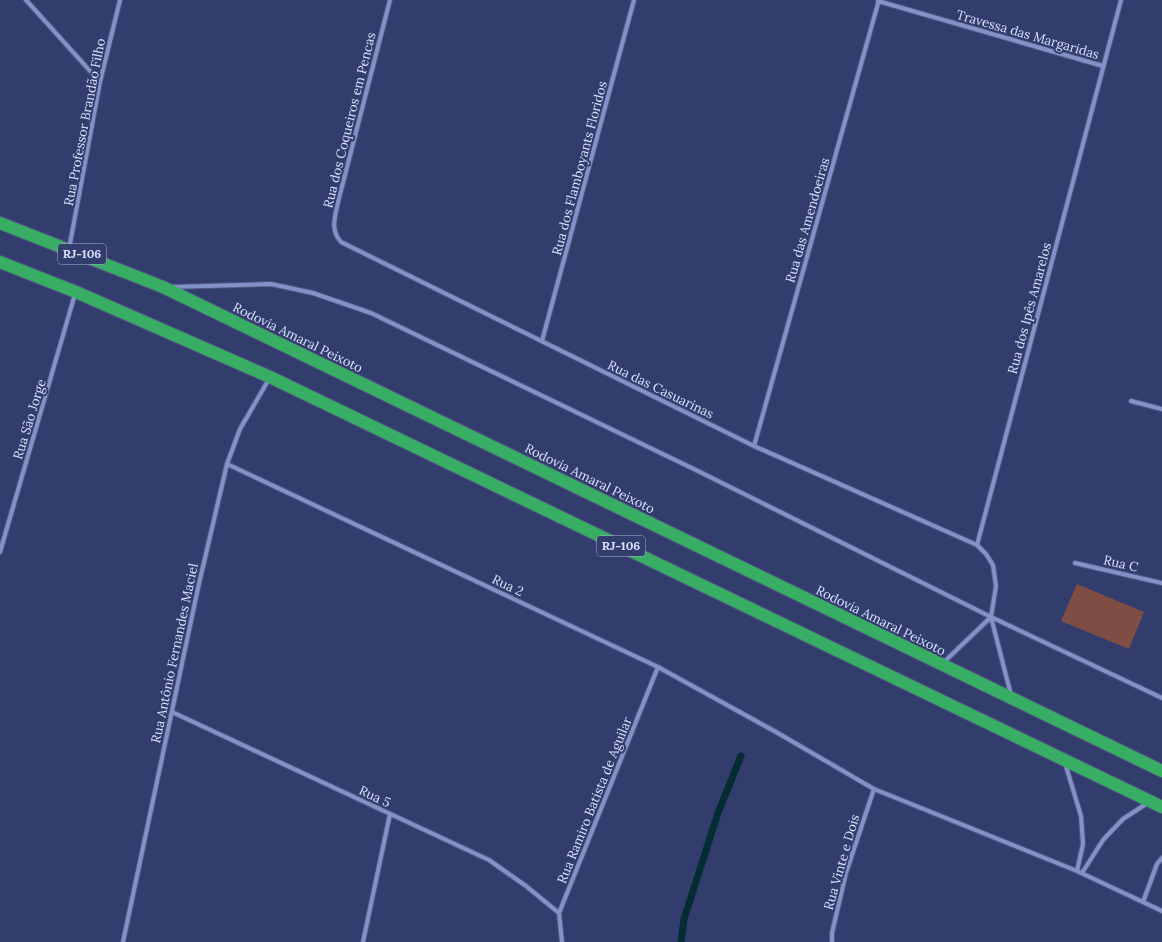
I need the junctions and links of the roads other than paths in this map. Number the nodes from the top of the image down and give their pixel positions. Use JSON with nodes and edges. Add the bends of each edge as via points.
{"nodes":[{"id":1,"x":26,"y":0,"type":"edge"},
{"id":2,"x":120,"y":0,"type":"edge"},
{"id":3,"x":390,"y":0,"type":"edge"},
{"id":4,"x":634,"y":0,"type":"edge"},
{"id":5,"x":879,"y":0,"type":"edge"},
{"id":6,"x":1121,"y":0,"type":"edge"},
{"id":7,"x":1103,"y":66,"type":"junction"},
{"id":8,"x":100,"y":82,"type":"junction"},
{"id":9,"x":0,"y":223,"type":"edge"},
{"id":10,"x":341,"y":242,"type":"joint"},
{"id":11,"x":69,"y":249,"type":"junction"},
{"id":12,"x":0,"y":262,"type":"edge"},
{"id":13,"x":162,"y":287,"type":"junction"},
{"id":14,"x":76,"y":292,"type":"junction"},
{"id":15,"x":542,"y":342,"type":"junction"},
{"id":16,"x":270,"y":377,"type":"junction"},
{"id":17,"x":1132,"y":401,"type":"dead end"},
{"id":18,"x":1162,"y":409,"type":"edge"},
{"id":19,"x":754,"y":446,"type":"junction"},
{"id":20,"x":227,"y":464,"type":"junction"},
{"id":21,"x":977,"y":545,"type":"junction"},
{"id":22,"x":0,"y":552,"type":"edge"},
{"id":23,"x":1075,"y":563,"type":"dead end"},
{"id":24,"x":1162,"y":583,"type":"edge"},
{"id":25,"x":991,"y":617,"type":"junction"},
{"id":26,"x":941,"y":664,"type":"junction"},
{"id":27,"x":658,"y":667,"type":"junction"},
{"id":28,"x":1012,"y":698,"type":"junction"},
{"id":29,"x":1162,"y":698,"type":"edge"},
{"id":30,"x":172,"y":712,"type":"junction"},
{"id":31,"x":1064,"y":759,"type":"junction"},
{"id":32,"x":1162,"y":771,"type":"edge"},
{"id":33,"x":874,"y":789,"type":"junction"},
{"id":34,"x":1151,"y":802,"type":"junction"},
{"id":35,"x":1162,"y":807,"type":"edge"},
{"id":36,"x":390,"y":814,"type":"junction"},
{"id":37,"x":1162,"y":858,"type":"edge"},
{"id":38,"x":1077,"y":871,"type":"junction"},
{"id":39,"x":1082,"y":874,"type":"junction"},
{"id":40,"x":1143,"y":902,"type":"junction"},
{"id":41,"x":1162,"y":911,"type":"edge"},
{"id":42,"x":559,"y":913,"type":"junction"},
{"id":43,"x":123,"y":942,"type":"edge"},
{"id":44,"x":363,"y":942,"type":"edge"},
{"id":45,"x":562,"y":942,"type":"edge"},
{"id":46,"x":832,"y":942,"type":"edge"}],
"edges":[{"from":1,"to":8,"type":"street"},
{"from":2,"to":8,"type":"street","name":"Rua Professor Brandão Filho"},
{"from":3,"to":10,"type":"street","name":"Rua dos Coqueiros em Pencas","via":[[338,202],[333,228],[335,236]]},
{"from":4,"to":15,"type":"street","name":"Rua dos Flamboyants Floridos"},
{"from":5,"to":7,"type":"street","name":"Travessa das Margaridas"},
{"from":5,"to":19,"type":"street","name":"Rua das Amendoeiras"},
{"from":6,"to":7,"type":"street","name":"Rua dos Ipês Amarelos"},
{"from":7,"to":21,"type":"street","name":"Rua dos Ipês Amarelos"},
{"from":8,"to":11,"type":"street","name":"Rua Professor Brandão Filho"},
{"from":9,"to":11,"type":"highway","name":"Rodovia Amaral Peixoto","number":"RJ-106"},
{"from":10,"to":15,"type":"street","name":"Rua das Casuarinas"},
{"from":11,"to":13,"type":"highway","name":"Rodovia Amaral Peixoto","number":"RJ-106"},
{"from":12,"to":14,"type":"highway","number":"RJ-106"},
{"from":13,"to":25,"type":"street","via":[[270,284],[313,293],[370,313],[693,468]]},
{"from":13,"to":26,"type":"highway","name":"Rodovia Amaral Peixoto","number":"RJ-106"},
{"from":14,"to":16,"type":"highway","number":"RJ-106"},
{"from":14,"to":22,"type":"street","name":"Rua São Jorge"},
{"from":15,"to":19,"type":"street","name":"Rua das Casuarinas"},
{"from":16,"to":20,"type":"street","name":"Rua Antônio Fernandes Maciel","via":[[240,428]]},
{"from":16,"to":31,"type":"highway","number":"RJ-106"},
{"from":17,"to":18,"type":"street"},
{"from":19,"to":21,"type":"street","name":"Rua das Casuarinas"},
{"from":20,"to":27,"type":"street","name":"Rua 2"},
{"from":20,"to":30,"type":"street","name":"Rua Antônio Fernandes Maciel"},
{"from":21,"to":25,"type":"street","via":[[993,564],[996,586]]},
{"from":23,"to":24,"type":"street","name":"Rua C"},
{"from":25,"to":26,"type":"street"},
{"from":25,"to":28,"type":"street"},
{"from":25,"to":29,"type":"street"},
{"from":26,"to":28,"type":"highway","name":"Rodovia Amaral Peixoto","number":"RJ-106"},
{"from":27,"to":33,"type":"street","name":"Rua 2"},
{"from":27,"to":42,"type":"street","name":"Rua Ramiro Batista de Aguilar"},
{"from":28,"to":32,"type":"highway","name":"Rodovia Amaral Peixoto","number":"RJ-106"},
{"from":30,"to":36,"type":"street","name":"Rua 5"},
{"from":30,"to":43,"type":"street","name":"Rua Antônio Fernandes Maciel"},
{"from":31,"to":34,"type":"highway","number":"RJ-106"},
{"from":31,"to":38,"type":"street","via":[[1081,816],[1083,844]]},
{"from":33,"to":38,"type":"street","name":"Rua 2"},
{"from":33,"to":46,"type":"street","name":"Rua Vinte e Dois","via":[[846,873]]},
{"from":34,"to":35,"type":"highway","number":"RJ-106"},
{"from":34,"to":39,"type":"street","via":[[1123,819],[1113,829]]},
{"from":36,"to":42,"type":"street","name":"Rua 5","via":[[489,860]]},
{"from":36,"to":44,"type":"street"},
{"from":37,"to":40,"type":"street","via":[[1157,864]]},
{"from":38,"to":39,"type":"street","name":"Rua 2"},
{"from":39,"to":40,"type":"street","name":"Rua 2"},
{"from":40,"to":41,"type":"street","name":"Rua 2"},
{"from":42,"to":45,"type":"street","name":"Rua Ramiro Batista de Aguilar"}]}
